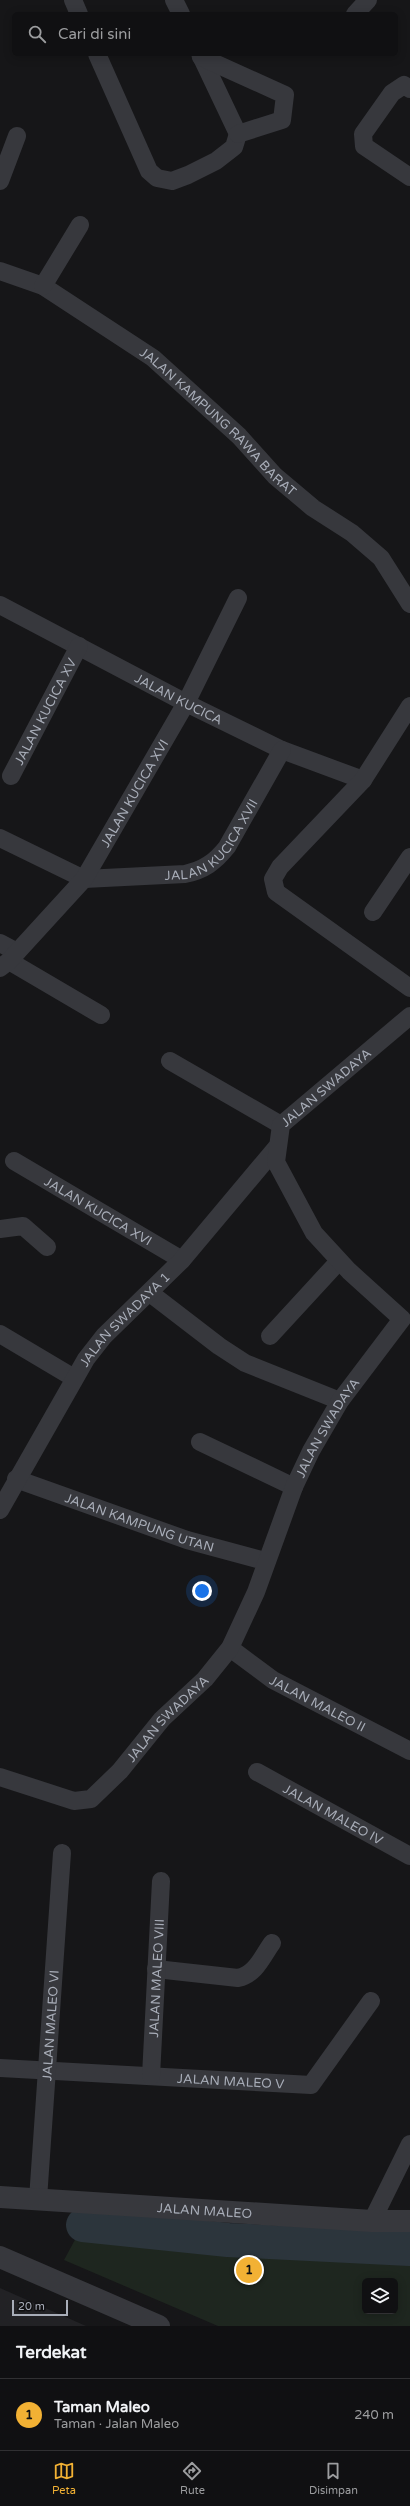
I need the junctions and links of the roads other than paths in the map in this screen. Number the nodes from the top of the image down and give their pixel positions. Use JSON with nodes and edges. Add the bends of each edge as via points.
{"nodes":[{"id":1,"x":73,"y":0,"type":"edge"},
{"id":2,"x":174,"y":0,"type":"edge"},
{"id":3,"x":368,"y":0,"type":"edge"},
{"id":4,"x":78,"y":12,"type":"edge"},
{"id":5,"x":179,"y":12,"type":"edge"},
{"id":6,"x":357,"y":12,"type":"edge"},
{"id":7,"x":98,"y":56,"type":"edge"},
{"id":8,"x":200,"y":56,"type":"edge"},
{"id":9,"x":410,"y":89,"type":"edge"},
{"id":10,"x":238,"y":134,"type":"junction"},
{"id":11,"x":17,"y":136,"type":"dead end"},
{"id":12,"x":410,"y":177,"type":"edge"},
{"id":13,"x":0,"y":181,"type":"edge"},
{"id":14,"x":80,"y":225,"type":"dead end"},
{"id":15,"x":0,"y":271,"type":"edge"},
{"id":16,"x":43,"y":286,"type":"junction"},
{"id":17,"x":238,"y":598,"type":"dead end"},
{"id":18,"x":410,"y":604,"type":"edge"},
{"id":19,"x":0,"y":605,"type":"edge"},
{"id":20,"x":79,"y":646,"type":"junction"},
{"id":21,"x":186,"y":703,"type":"junction"},
{"id":22,"x":410,"y":706,"type":"edge"},
{"id":23,"x":282,"y":750,"type":"junction"},
{"id":24,"x":10,"y":776,"type":"dead end"},
{"id":25,"x":363,"y":780,"type":"junction"},
{"id":26,"x":0,"y":838,"type":"edge"},
{"id":27,"x":410,"y":857,"type":"edge"},
{"id":28,"x":84,"y":879,"type":"junction"},
{"id":29,"x":373,"y":912,"type":"dead end"},
{"id":30,"x":0,"y":943,"type":"edge"},
{"id":31,"x":9,"y":960,"type":"edge"},
{"id":32,"x":410,"y":988,"type":"edge"},
{"id":33,"x":101,"y":1015,"type":"dead end"},
{"id":34,"x":410,"y":1016,"type":"edge"},
{"id":35,"x":170,"y":1061,"type":"dead end"},
{"id":36,"x":281,"y":1125,"type":"junction"},
{"id":37,"x":276,"y":1148,"type":"junction"},
{"id":38,"x":14,"y":1161,"type":"dead end"},
{"id":39,"x":0,"y":1229,"type":"edge"},
{"id":40,"x":47,"y":1247,"type":"dead end"},
{"id":41,"x":182,"y":1260,"type":"junction"},
{"id":42,"x":339,"y":1261,"type":"junction"},
{"id":43,"x":150,"y":1293,"type":"junction"},
{"id":44,"x":0,"y":1334,"type":"edge"},
{"id":45,"x":270,"y":1336,"type":"dead end"},
{"id":46,"x":74,"y":1378,"type":"junction"},
{"id":47,"x":340,"y":1401,"type":"junction"},
{"id":48,"x":200,"y":1442,"type":"dead end"},
{"id":49,"x":16,"y":1479,"type":"junction"},
{"id":50,"x":294,"y":1488,"type":"junction"},
{"id":51,"x":0,"y":1510,"type":"edge"},
{"id":52,"x":265,"y":1562,"type":"junction"},
{"id":53,"x":230,"y":1648,"type":"junction"},
{"id":54,"x":410,"y":1751,"type":"edge"},
{"id":55,"x":257,"y":1772,"type":"dead end"},
{"id":56,"x":0,"y":1777,"type":"edge"},
{"id":57,"x":62,"y":1853,"type":"dead end"},
{"id":58,"x":410,"y":1856,"type":"edge"},
{"id":59,"x":161,"y":1881,"type":"dead end"},
{"id":60,"x":272,"y":1943,"type":"dead end"},
{"id":61,"x":156,"y":1969,"type":"junction"},
{"id":62,"x":371,"y":2002,"type":"dead end"},
{"id":63,"x":0,"y":2068,"type":"edge"},
{"id":64,"x":47,"y":2070,"type":"junction"},
{"id":65,"x":151,"y":2076,"type":"junction"},
{"id":66,"x":410,"y":2144,"type":"edge"},
{"id":67,"x":0,"y":2196,"type":"edge"},
{"id":68,"x":38,"y":2199,"type":"junction"},
{"id":69,"x":372,"y":2221,"type":"junction"},
{"id":70,"x":410,"y":2221,"type":"edge"},
{"id":71,"x":0,"y":2257,"type":"edge"},
{"id":72,"x":159,"y":2326,"type":"edge"}],
"edges":[{"from":1,"to":4,"type":"street"},
{"from":2,"to":5,"type":"street"},
{"from":3,"to":6,"type":"street"},
{"from":7,"to":10,"type":"street","via":[[149,171],[156,178],[172,181],[216,161],[234,147]]},
{"from":8,"to":10,"type":"street"},
{"from":8,"to":10,"type":"street","via":[[285,95],[282,120]]},
{"from":9,"to":12,"type":"street","via":[[404,85],[392,93],[363,134],[362,140],[364,146]]},
{"from":11,"to":13,"type":"street"},
{"from":14,"to":16,"type":"street"},
{"from":15,"to":16,"type":"street","name":"JALAN KAMPUNG RAWA BARAT"},
{"from":16,"to":18,"type":"street","name":"JALAN KAMPUNG RAWA BARAT","via":[[153,358],[184,384],[239,436],[275,476],[313,508],[352,534],[381,558]]},
{"from":17,"to":21,"type":"street","name":"JALAN KUCICA XVI"},
{"from":19,"to":20,"type":"street","name":"JALAN KUCICA"},
{"from":20,"to":21,"type":"street","name":"JALAN KUCICA"},
{"from":20,"to":24,"type":"street","name":"JALAN KUCICA XV"},
{"from":21,"to":23,"type":"street","name":"JALAN KUCICA"},
{"from":21,"to":28,"type":"street","name":"JALAN KUCICA XVI"},
{"from":22,"to":25,"type":"street"},
{"from":23,"to":25,"type":"street","name":"JALAN KUCICA"},
{"from":23,"to":28,"type":"street","name":"JALAN KUCICA XVII","via":[[227,847],[210,865],[200,871],[185,874]]},
{"from":25,"to":32,"type":"street","via":[[280,867],[273,879],[274,885],[276,892]]},
{"from":26,"to":28,"type":"street"},
{"from":27,"to":29,"type":"street"},
{"from":28,"to":31,"type":"street","name":"JALAN KUCICA XVI"},
{"from":30,"to":31,"type":"street"},
{"from":31,"to":33,"type":"street"},
{"from":34,"to":36,"type":"street","name":"JALAN SWADAYA"},
{"from":35,"to":36,"type":"street"},
{"from":36,"to":37,"type":"street","name":"JALAN SWADAYA"},
{"from":37,"to":41,"type":"street","name":"JALAN SWADAYA 1"},
{"from":37,"to":42,"type":"street","name":"JALAN SWADAYA","via":[[276,1162],[289,1188],[314,1232]]},
{"from":38,"to":41,"type":"street","name":"JALAN KUCICA XVI"},
{"from":39,"to":40,"type":"street","via":[[23,1226]]},
{"from":41,"to":43,"type":"street","name":"JALAN SWADAYA 1"},
{"from":42,"to":45,"type":"street"},
{"from":42,"to":47,"type":"street","name":"JALAN SWADAYA","via":[[402,1319]]},
{"from":43,"to":46,"type":"street","name":"JALAN SWADAYA 1","via":[[104,1336]]},
{"from":43,"to":47,"type":"street","via":[[245,1363]]},
{"from":44,"to":46,"type":"street"},
{"from":46,"to":49,"type":"street","name":"JALAN SWADAYA 1"},
{"from":47,"to":50,"type":"street","name":"JALAN SWADAYA"},
{"from":48,"to":50,"type":"street"},
{"from":49,"to":51,"type":"street","name":"JALAN SWADAYA 1"},
{"from":49,"to":52,"type":"street","name":"JALAN KAMPUNG UTAN","via":[[187,1540]]},
{"from":50,"to":52,"type":"street","name":"JALAN SWADAYA"},
{"from":52,"to":53,"type":"street","name":"JALAN SWADAYA","via":[[256,1592]]},
{"from":53,"to":54,"type":"street","name":"JALAN MALEO II","via":[[272,1680]]},
{"from":53,"to":56,"type":"street","name":"JALAN SWADAYA","via":[[205,1679],[157,1725],[120,1771],[91,1799],[74,1801]]},
{"from":55,"to":58,"type":"street","name":"JALAN MALEO IV"},
{"from":57,"to":64,"type":"street","name":"JALAN MALEO VI"},
{"from":59,"to":61,"type":"street","name":"JALAN MALEO VIII"},
{"from":60,"to":61,"type":"street","via":[[252,1973],[238,1978]]},
{"from":61,"to":65,"type":"street","name":"JALAN MALEO VIII"},
{"from":62,"to":65,"type":"street","name":"JALAN MALEO V","via":[[311,2085]]},
{"from":63,"to":64,"type":"street","name":"JALAN MALEO V"},
{"from":64,"to":65,"type":"street","name":"JALAN MALEO V"},
{"from":64,"to":68,"type":"street","name":"JALAN MALEO VI"},
{"from":66,"to":69,"type":"street"},
{"from":67,"to":68,"type":"street","name":"JALAN MALEO"},
{"from":68,"to":69,"type":"street","name":"JALAN MALEO"},
{"from":69,"to":70,"type":"street","name":"JALAN MALEO"},
{"from":71,"to":72,"type":"street"}]}
